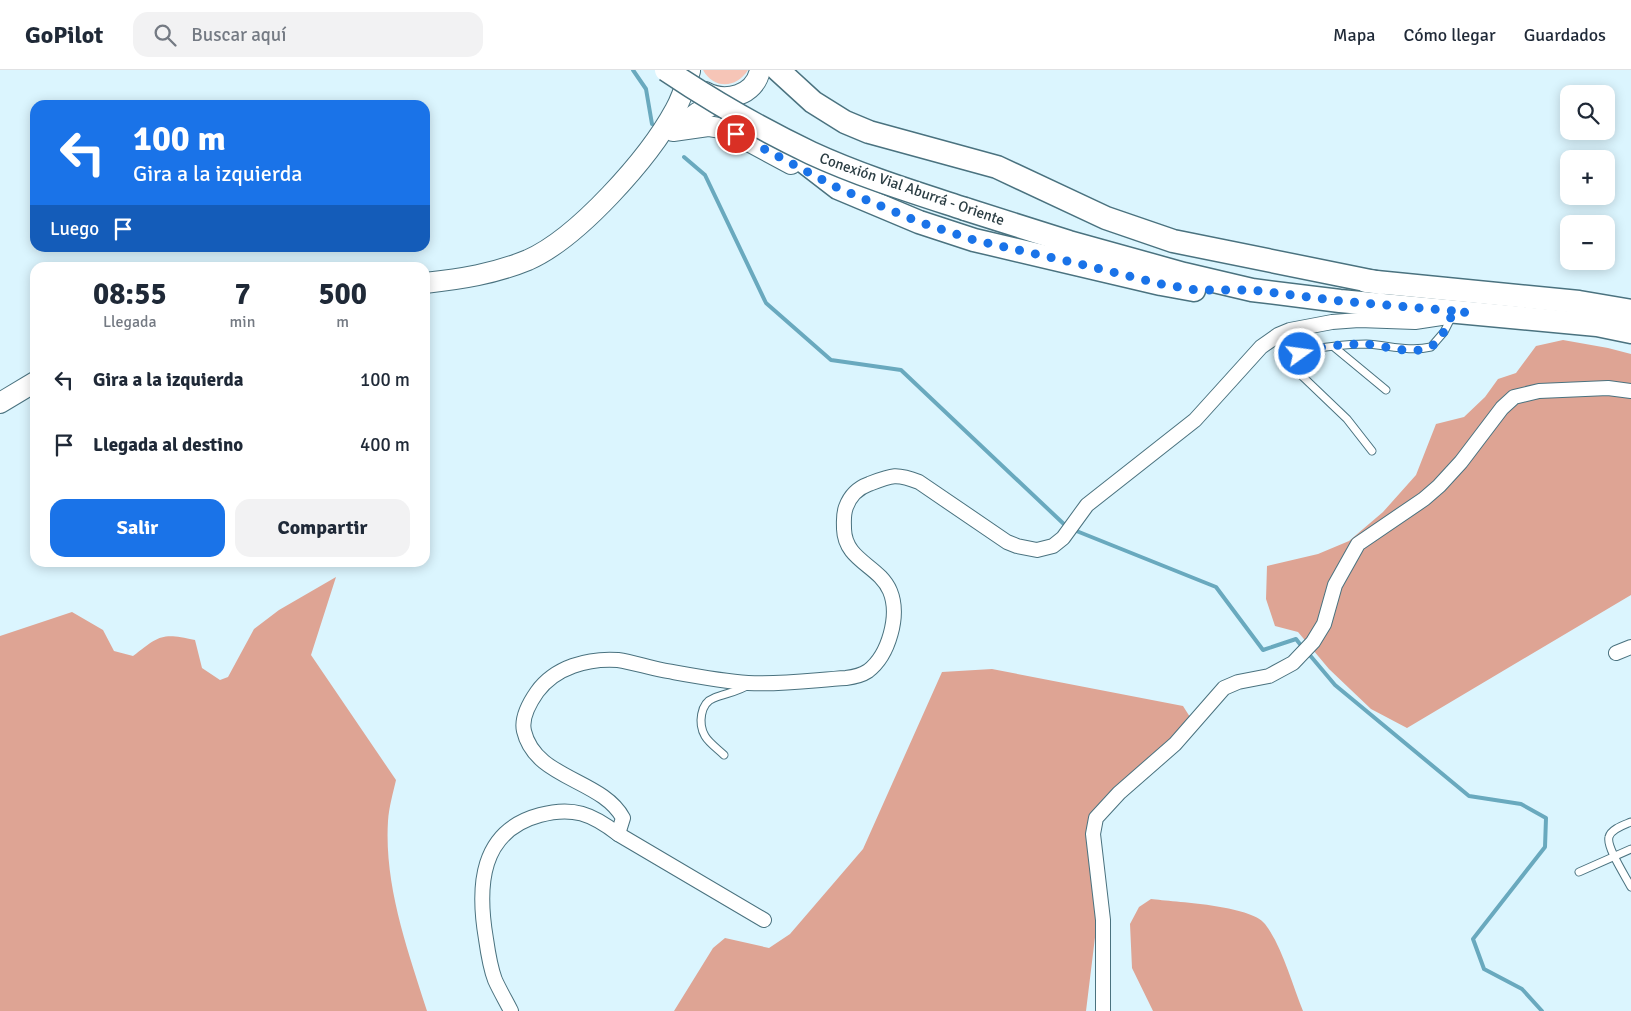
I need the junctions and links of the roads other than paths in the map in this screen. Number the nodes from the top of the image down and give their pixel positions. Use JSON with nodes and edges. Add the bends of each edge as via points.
{"nodes":[{"id":1,"x":666,"y":70,"type":"edge"},
{"id":2,"x":760,"y":70,"type":"edge"},
{"id":3,"x":778,"y":70,"type":"edge"},
{"id":4,"x":690,"y":71,"type":"edge"},
{"id":5,"x":730,"y":98,"type":"junction"},
{"id":6,"x":673,"y":131,"type":"junction"},
{"id":7,"x":649,"y":150,"type":"junction"},
{"id":8,"x":838,"y":188,"type":"junction"},
{"id":9,"x":1116,"y":255,"type":"junction"},
{"id":10,"x":430,"y":282,"type":"edge"},
{"id":11,"x":1380,"y":283,"type":"junction"},
{"id":12,"x":1252,"y":290,"type":"junction"},
{"id":13,"x":1631,"y":311,"type":"edge"},
{"id":14,"x":1459,"y":313,"type":"junction"},
{"id":15,"x":1631,"y":332,"type":"edge"},
{"id":16,"x":1334,"y":347,"type":"junction"},
{"id":17,"x":30,"y":385,"type":"edge"},
{"id":18,"x":1386,"y":390,"type":"dead end"},
{"id":19,"x":1631,"y":390,"type":"edge"},
{"id":20,"x":0,"y":403,"type":"edge"},
{"id":21,"x":1372,"y":451,"type":"dead end"},
{"id":22,"x":1631,"y":647,"type":"edge"},
{"id":23,"x":1616,"y":653,"type":"dead end"},
{"id":24,"x":752,"y":683,"type":"junction"},
{"id":25,"x":724,"y":755,"type":"dead end"},
{"id":26,"x":1631,"y":822,"type":"edge"},
{"id":27,"x":618,"y":834,"type":"junction"},
{"id":28,"x":1631,"y":850,"type":"edge"},
{"id":29,"x":1615,"y":856,"type":"junction"},
{"id":30,"x":1579,"y":872,"type":"dead end"},
{"id":31,"x":1631,"y":887,"type":"edge"},
{"id":32,"x":764,"y":920,"type":"dead end"},
{"id":33,"x":511,"y":1011,"type":"edge"},
{"id":34,"x":1103,"y":1011,"type":"edge"}],
"edges":[{"from":1,"to":9,"type":"main road","name":"Conexión Vial Aburrá - Oriente","bridge":true,"via":[[730,110],[813,154],[858,173]]},
{"from":2,"to":5,"type":"main road","via":[[754,84]]},
{"from":3,"to":11,"type":"main road","via":[[813,102],[845,122],[869,132],[997,167],[1143,232]]},
{"from":4,"to":5,"type":"main road","via":[[704,91]]},
{"from":4,"to":7,"type":"main road","via":[[676,109]]},
{"from":5,"to":6,"type":"main road","via":[[697,113]]},
{"from":5,"to":8,"type":"main road","via":[[749,127]]},
{"from":6,"to":7,"type":"main road"},
{"from":6,"to":8,"type":"main road","via":[[708,126],[726,129]]},
{"from":7,"to":10,"type":"main road","via":[[564,238],[529,259],[491,274]]},
{"from":8,"to":12,"type":"main road","via":[[919,222],[974,240],[1161,284],[1196,290]]},
{"from":9,"to":11,"type":"main road"},
{"from":9,"to":12,"type":"main road"},
{"from":11,"to":13,"type":"main road","via":[[1571,301]]},
{"from":12,"to":14,"type":"main road"},
{"from":14,"to":15,"type":"main road","via":[[1598,325]]},
{"from":14,"to":16,"type":"lane","via":[[1434,344],[1426,348],[1402,350],[1366,344]]},
{"from":14,"to":24,"type":"street","via":[[1415,322],[1332,322],[1290,330],[1270,339],[1195,420],[1098,496],[1053,546],[1037,550],[1017,546],[920,482],[907,477],[894,474],[863,486],[848,502],[843,514],[844,539],[854,556],[884,581],[890,591],[893,620],[882,654],[867,671],[852,677]]},
{"from":16,"to":18,"type":"lane"},
{"from":16,"to":21,"type":"lane","via":[[1306,351],[1298,358],[1295,368],[1347,419]]},
{"from":17,"to":20,"type":"main road"},
{"from":19,"to":34,"type":"street","via":[[1539,391],[1514,397],[1439,486],[1358,544],[1335,585],[1324,624],[1293,663],[1269,676],[1224,688],[1175,744],[1119,793],[1096,818],[1093,834],[1103,920]]},
{"from":22,"to":23,"type":"street"},
{"from":24,"to":25,"type":"lane","via":[[740,691],[712,698],[703,709],[705,736]]},
{"from":24,"to":27,"type":"street","via":[[618,660],[579,664],[562,670],[542,686],[530,701],[524,717],[523,730],[533,751],[558,772],[612,802],[623,818]]},
{"from":26,"to":29,"type":"lane","via":[[1612,831],[1609,837]]},
{"from":27,"to":32,"type":"street"},
{"from":27,"to":33,"type":"street","via":[[600,820],[577,811],[554,811],[526,819],[506,832],[496,844],[484,870],[484,927],[495,979]]},
{"from":28,"to":29,"type":"lane"},
{"from":29,"to":30,"type":"lane"},
{"from":29,"to":31,"type":"lane"}]}
